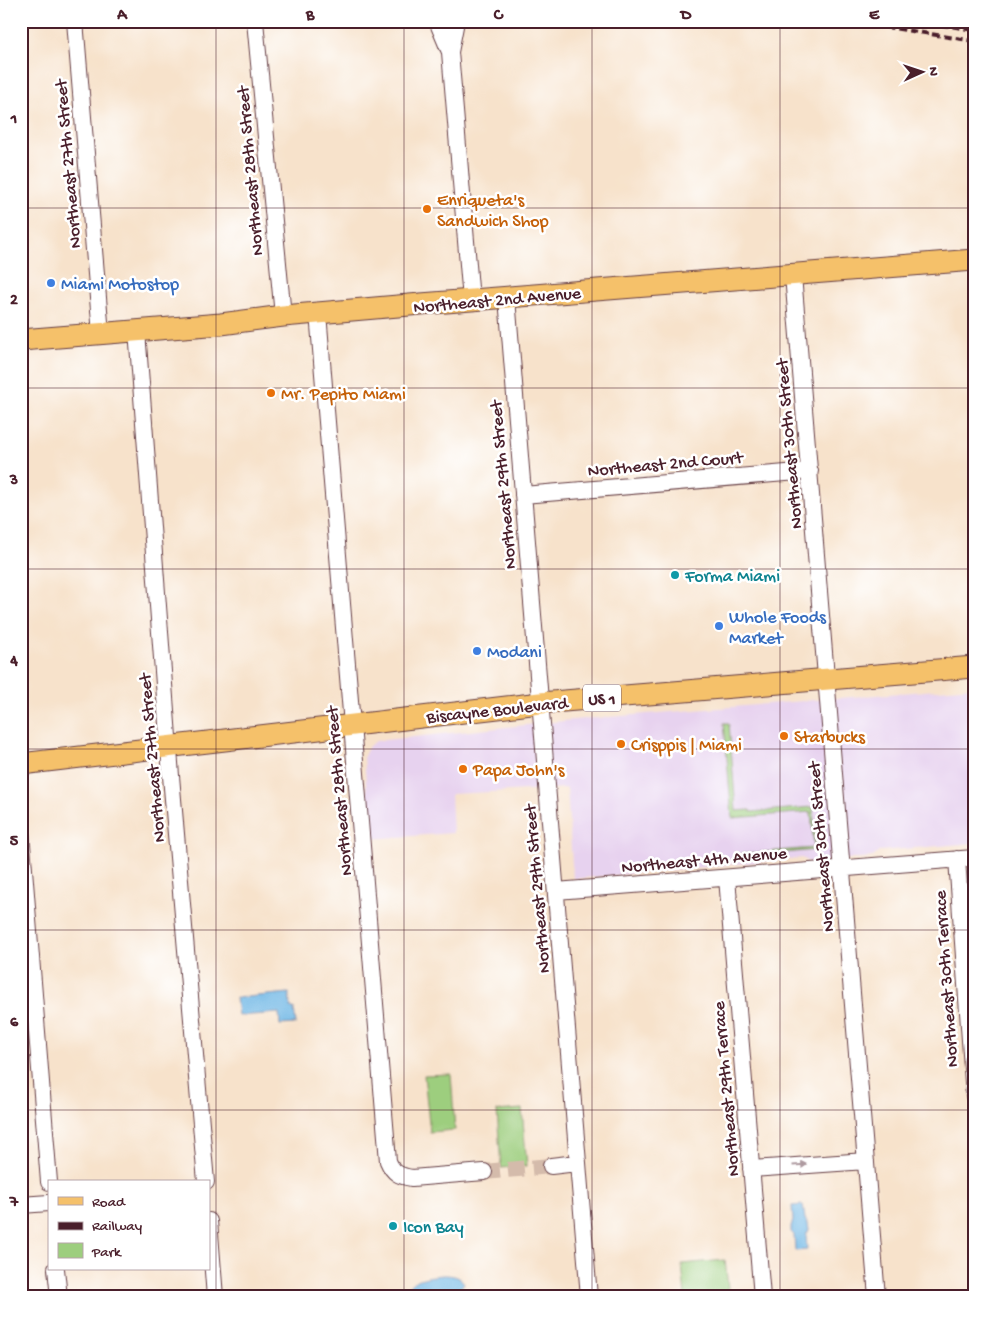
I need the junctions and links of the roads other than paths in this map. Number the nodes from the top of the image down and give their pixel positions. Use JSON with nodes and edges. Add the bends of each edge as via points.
{"nodes":[{"id":1,"x":75,"y":21,"type":"edge"},
{"id":2,"x":255,"y":21,"type":"edge"},
{"id":3,"x":438,"y":21,"type":"edge"},
{"id":4,"x":456,"y":21,"type":"edge"},
{"id":5,"x":450,"y":52,"type":"junction"},
{"id":6,"x":974,"y":260,"type":"edge"},
{"id":7,"x":793,"y":275,"type":"junction"},
{"id":8,"x":506,"y":298,"type":"junction"},
{"id":9,"x":470,"y":300,"type":"junction"},
{"id":10,"x":318,"y":313,"type":"junction"},
{"id":11,"x":283,"y":316,"type":"junction"},
{"id":12,"x":137,"y":331,"type":"junction"},
{"id":13,"x":101,"y":334,"type":"junction"},
{"id":14,"x":21,"y":340,"type":"edge"},
{"id":15,"x":810,"y":471,"type":"junction"},
{"id":16,"x":523,"y":495,"type":"junction"},
{"id":17,"x":974,"y":667,"type":"edge"},
{"id":18,"x":826,"y":679,"type":"junction"},
{"id":19,"x":540,"y":703,"type":"junction"},
{"id":20,"x":352,"y":726,"type":"junction"},
{"id":21,"x":169,"y":747,"type":"junction"},
{"id":22,"x":21,"y":764,"type":"edge"},
{"id":23,"x":21,"y":832,"type":"edge"},
{"id":24,"x":974,"y":858,"type":"edge"},
{"id":25,"x":957,"y":859,"type":"junction"},
{"id":26,"x":842,"y":868,"type":"junction"},
{"id":27,"x":727,"y":878,"type":"junction"},
{"id":28,"x":556,"y":891,"type":"junction"},
{"id":29,"x":974,"y":1096,"type":"edge"},
{"id":30,"x":866,"y":1161,"type":"junction"},
{"id":31,"x":578,"y":1163,"type":"junction"},
{"id":32,"x":551,"y":1166,"type":"tunnel mouth"},
{"id":33,"x":752,"y":1169,"type":"junction"},
{"id":34,"x":484,"y":1172,"type":"tunnel mouth"},
{"id":35,"x":49,"y":1180,"type":"edge"},
{"id":36,"x":206,"y":1180,"type":"edge"},
{"id":37,"x":48,"y":1203,"type":"edge"},
{"id":38,"x":21,"y":1205,"type":"edge"},
{"id":39,"x":210,"y":1234,"type":"edge"},
{"id":40,"x":56,"y":1270,"type":"edge"},
{"id":41,"x":59,"y":1297,"type":"edge"},
{"id":42,"x":215,"y":1297,"type":"edge"},
{"id":43,"x":589,"y":1297,"type":"edge"},
{"id":44,"x":762,"y":1297,"type":"edge"},
{"id":45,"x":877,"y":1297,"type":"edge"}],
"edges":[{"from":1,"to":13,"type":"street","name":"Northeast 27th Street"},
{"from":2,"to":11,"type":"street","name":"Northeast 28th Street"},
{"from":3,"to":5,"type":"street"},
{"from":4,"to":5,"type":"street"},
{"from":5,"to":9,"type":"street"},
{"from":6,"to":7,"type":"main road","name":"Northeast 2nd Avenue"},
{"from":7,"to":8,"type":"main road","name":"Northeast 2nd Avenue"},
{"from":7,"to":15,"type":"street","name":"Northeast 30th Street"},
{"from":8,"to":9,"type":"main road","name":"Northeast 2nd Avenue"},
{"from":8,"to":16,"type":"street","name":"Northeast 29th Street"},
{"from":9,"to":10,"type":"main road","name":"Northeast 2nd Avenue"},
{"from":10,"to":11,"type":"main road","name":"Northeast 2nd Avenue"},
{"from":10,"to":20,"type":"street","name":"Northeast 28th Street"},
{"from":11,"to":12,"type":"main road","name":"Northeast 2nd Avenue"},
{"from":12,"to":13,"type":"main road","name":"Northeast 2nd Avenue"},
{"from":12,"to":21,"type":"street","name":"Northeast 27th Street"},
{"from":13,"to":14,"type":"main road","name":"Northeast 2nd Avenue"},
{"from":15,"to":16,"type":"street","name":"Northeast 2nd Court"},
{"from":15,"to":18,"type":"street","name":"Northeast 30th Street"},
{"from":16,"to":19,"type":"street","name":"Northeast 29th Street"},
{"from":17,"to":18,"type":"main road","name":"Biscayne Boulevard","number":"US 1"},
{"from":18,"to":19,"type":"main road","name":"Biscayne Boulevard","number":"US 1"},
{"from":18,"to":26,"type":"street","name":"Northeast 30th Street"},
{"from":19,"to":20,"type":"main road","name":"Biscayne Boulevard","number":"US 1"},
{"from":19,"to":28,"type":"street","name":"Northeast 29th Street"},
{"from":20,"to":21,"type":"main road","name":"Biscayne Boulevard","number":"US 1"},
{"from":20,"to":34,"type":"street","name":"Northeast 28th Street","via":[[388,1161],[393,1172],[412,1178]]},
{"from":21,"to":22,"type":"main road","name":"Biscayne Boulevard","number":"US 1"},
{"from":21,"to":36,"type":"street","name":"Northeast 27th Street"},
{"from":23,"to":35,"type":"street"},
{"from":24,"to":25,"type":"street","name":"Northeast 4th Avenue"},
{"from":25,"to":26,"type":"street","name":"Northeast 4th Avenue"},
{"from":25,"to":29,"type":"street","name":"Northeast 30th Terrace"},
{"from":26,"to":27,"type":"street","name":"Northeast 4th Avenue"},
{"from":26,"to":30,"type":"street","name":"Northeast 30th Street"},
{"from":27,"to":28,"type":"street","name":"Northeast 4th Avenue"},
{"from":27,"to":33,"type":"street","name":"Northeast 29th Terrace"},
{"from":28,"to":31,"type":"street","name":"Northeast 29th Street"},
{"from":33,"to":30,"type":"street","one_way":true},
{"from":30,"to":45,"type":"street","name":"Northeast 30th Street"},
{"from":31,"to":32,"type":"street"},
{"from":31,"to":43,"type":"street","name":"Northeast 29th Street"},
{"from":33,"to":44,"type":"street","name":"Northeast 29th Terrace"},
{"from":37,"to":38,"type":"street"},
{"from":39,"to":42,"type":"street"},
{"from":40,"to":41,"type":"street"}]}
